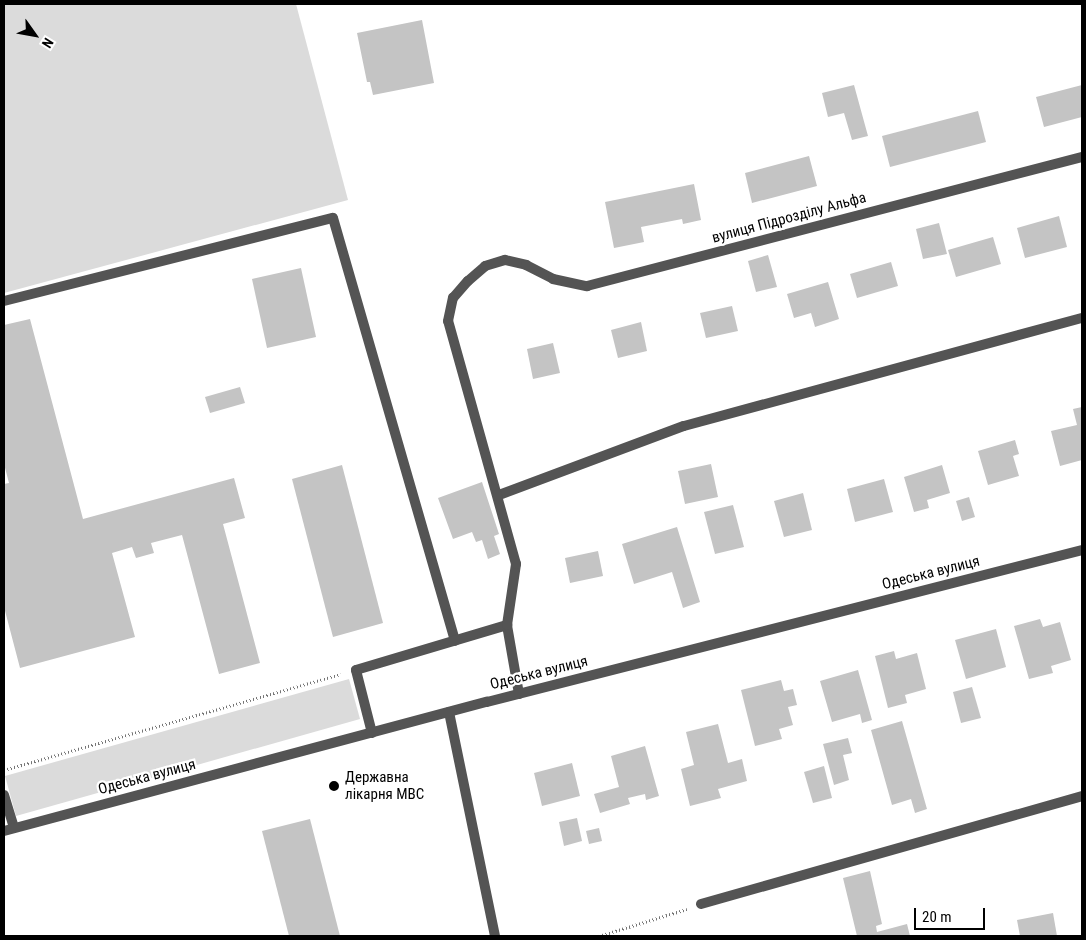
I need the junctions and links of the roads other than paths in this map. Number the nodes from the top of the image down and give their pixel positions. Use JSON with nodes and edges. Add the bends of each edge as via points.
{"nodes":[{"id":1,"x":1082,"y":157,"type":"edge"},
{"id":2,"x":4,"y":301,"type":"edge"},
{"id":3,"x":1082,"y":318,"type":"edge"},
{"id":4,"x":499,"y":495,"type":"junction"},
{"id":5,"x":1082,"y":550,"type":"edge"},
{"id":6,"x":507,"y":625,"type":"junction"},
{"id":7,"x":455,"y":641,"type":"junction"},
{"id":8,"x":519,"y":694,"type":"junction"},
{"id":9,"x":449,"y":712,"type":"junction"},
{"id":10,"x":372,"y":733,"type":"junction"},
{"id":11,"x":4,"y":796,"type":"edge"},
{"id":12,"x":1082,"y":796,"type":"edge"},
{"id":13,"x":9,"y":829,"type":"edge"},
{"id":14,"x":701,"y":904,"type":"road end"},
{"id":15,"x":495,"y":936,"type":"edge"}],
"edges":[{"from":1,"to":4,"type":"street","name":"вулиця Підрозділу Альфа","via":[[587,286],[553,279],[526,265],[505,260],[485,266],[453,298],[448,321]]},
{"from":2,"to":7,"type":"street","via":[[333,218]]},
{"from":3,"to":4,"type":"street","via":[[684,426]]},
{"from":4,"to":6,"type":"street","via":[[516,564]]},
{"from":5,"to":8,"type":"street","name":"Одеська вулиця"},
{"from":6,"to":7,"type":"street"},
{"from":6,"to":8,"type":"street"},
{"from":7,"to":10,"type":"street","via":[[356,670]]},
{"from":8,"to":9,"type":"street","name":"Одеська вулиця"},
{"from":9,"to":10,"type":"street","name":"Одеська вулиця"},
{"from":9,"to":15,"type":"street"},
{"from":10,"to":13,"type":"street","name":"Одеська вулиця"},
{"from":11,"to":13,"type":"street"},
{"from":12,"to":14,"type":"street"}]}
